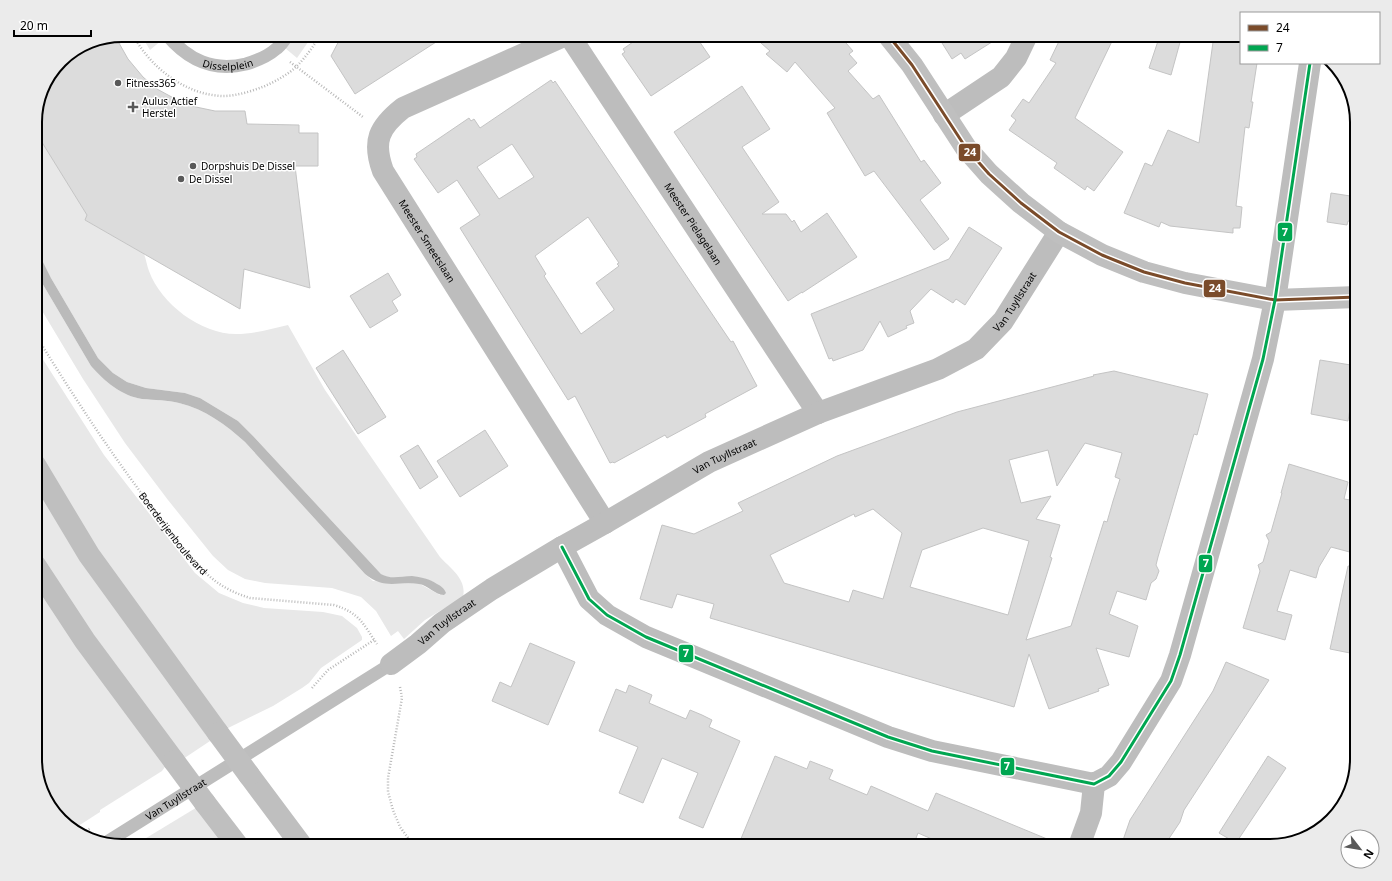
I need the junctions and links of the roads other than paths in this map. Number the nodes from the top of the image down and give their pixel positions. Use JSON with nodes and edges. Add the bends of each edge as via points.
{"nodes":[{"id":1,"x":174,"y":42,"type":"edge"},
{"id":2,"x":282,"y":42,"type":"edge"},
{"id":3,"x":551,"y":42,"type":"edge"},
{"id":4,"x":572,"y":42,"type":"edge"},
{"id":5,"x":894,"y":42,"type":"edge"},
{"id":6,"x":1024,"y":42,"type":"edge"},
{"id":7,"x":1310,"y":64,"type":"edge"},
{"id":8,"x":944,"y":115,"type":"junction"},
{"id":9,"x":1059,"y":232,"type":"junction"},
{"id":10,"x":1350,"y":297,"type":"edge"},
{"id":11,"x":1275,"y":300,"type":"junction"},
{"id":12,"x":818,"y":413,"type":"junction"},
{"id":13,"x":42,"y":477,"type":"edge"},
{"id":14,"x":605,"y":523,"type":"junction"},
{"id":15,"x":562,"y":546,"type":"junction"},
{"id":16,"x":42,"y":576,"type":"edge"},
{"id":17,"x":391,"y":664,"type":"joint"},
{"id":18,"x":1094,"y":784,"type":"junction"},
{"id":19,"x":113,"y":838,"type":"edge"},
{"id":20,"x":233,"y":839,"type":"edge"},
{"id":21,"x":297,"y":839,"type":"edge"},
{"id":22,"x":1082,"y":839,"type":"edge"}],
"edges":[{"from":1,"to":2,"type":"lane","name":"Disselplein","via":[[191,57],[223,67],[257,61],[277,49]]},
{"from":3,"to":14,"type":"street","name":"Meester Smeetslaan","via":[[403,108],[381,131],[378,152],[383,171]]},
{"from":4,"to":12,"type":"street","name":"Meester Pielagelaan"},
{"from":5,"to":8,"type":"main road","via":[[912,65]]},
{"from":6,"to":8,"type":"street","via":[[1016,58],[1001,77]]},
{"from":7,"to":11,"type":"street"},
{"from":8,"to":9,"type":"main road","via":[[966,148],[989,174]]},
{"from":9,"to":11,"type":"main road","via":[[1102,255],[1144,272],[1185,283]]},
{"from":9,"to":12,"type":"street","name":"Van Tuyllstraat","via":[[1003,321],[976,349],[938,369]]},
{"from":10,"to":11,"type":"main road"},
{"from":11,"to":18,"type":"street","via":[[1263,359],[1231,478],[1176,668],[1171,681],[1121,762],[1109,776]]},
{"from":12,"to":14,"type":"street","name":"Van Tuyllstraat","via":[[709,462]]},
{"from":13,"to":21,"type":"main road","bridge":true,"via":[[89,555]]},
{"from":14,"to":15,"type":"street","name":"Van Tuyllstraat"},
{"from":15,"to":17,"type":"street","name":"Van Tuyllstraat","via":[[442,623]]},
{"from":15,"to":18,"type":"street","via":[[589,600],[607,615],[646,637],[888,737],[932,751]]},
{"from":16,"to":20,"type":"main road","bridge":true,"via":[[85,641]]},
{"from":17,"to":19,"type":"lane","name":"Van Tuyllstraat"},
{"from":18,"to":22,"type":"street","via":[[1091,813]]}]}
